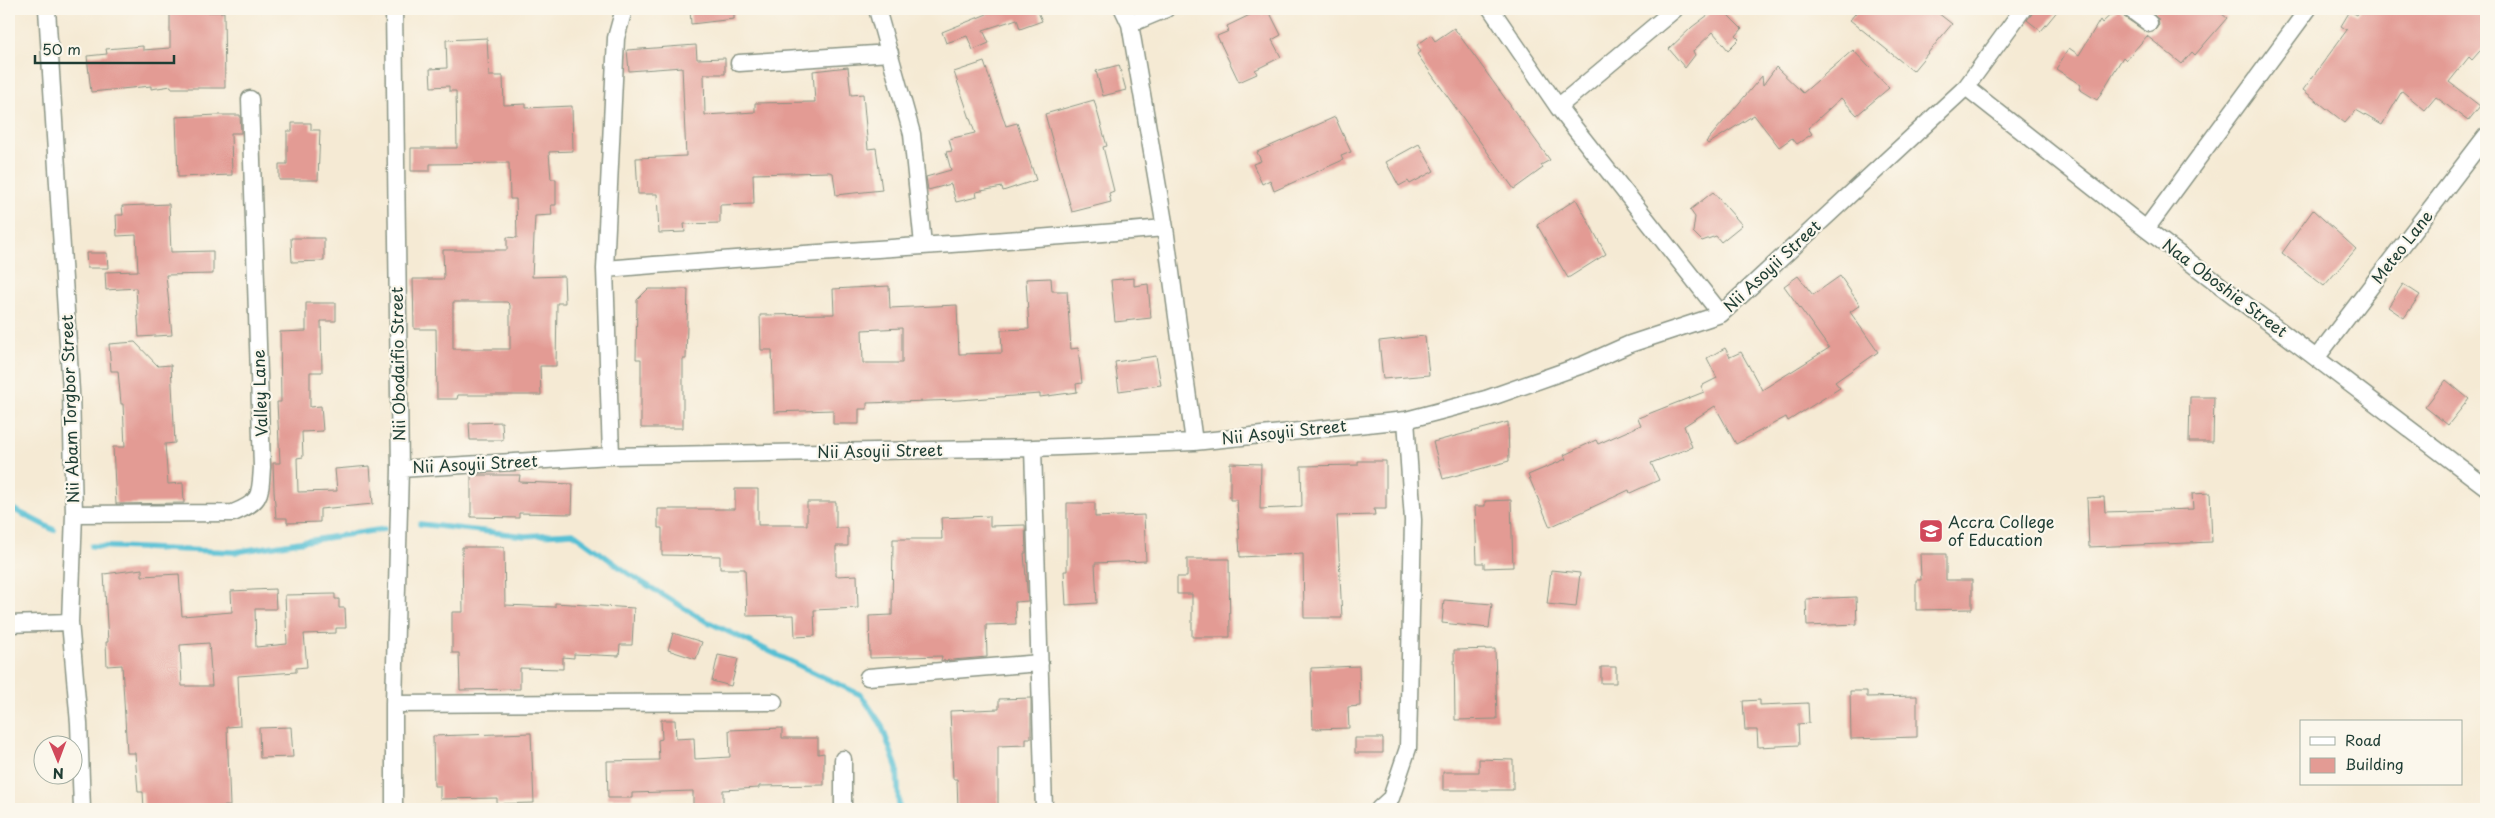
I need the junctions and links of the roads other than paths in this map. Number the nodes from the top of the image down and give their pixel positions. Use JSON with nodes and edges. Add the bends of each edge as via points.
{"nodes":[{"id":1,"x":48,"y":9,"type":"edge"},
{"id":2,"x":394,"y":9,"type":"edge"},
{"id":3,"x":624,"y":9,"type":"edge"},
{"id":4,"x":877,"y":9,"type":"edge"},
{"id":5,"x":1122,"y":9,"type":"edge"},
{"id":6,"x":1166,"y":9,"type":"edge"},
{"id":7,"x":1490,"y":9,"type":"edge"},
{"id":8,"x":1675,"y":9,"type":"edge"},
{"id":9,"x":2023,"y":9,"type":"edge"},
{"id":10,"x":2130,"y":9,"type":"edge"},
{"id":11,"x":2308,"y":9,"type":"edge"},
{"id":12,"x":2149,"y":23,"type":"dead end"},
{"id":13,"x":1130,"y":24,"type":"junction"},
{"id":14,"x":890,"y":53,"type":"junction"},
{"id":15,"x":739,"y":63,"type":"dead end"},
{"id":16,"x":1966,"y":87,"type":"junction"},
{"id":17,"x":250,"y":99,"type":"dead end"},
{"id":18,"x":1558,"y":107,"type":"junction"},
{"id":19,"x":2485,"y":139,"type":"edge"},
{"id":20,"x":1165,"y":228,"type":"junction"},
{"id":21,"x":2146,"y":229,"type":"junction"},
{"id":22,"x":924,"y":245,"type":"junction"},
{"id":23,"x":605,"y":270,"type":"junction"},
{"id":24,"x":1721,"y":314,"type":"junction"},
{"id":25,"x":2317,"y":357,"type":"junction"},
{"id":26,"x":1406,"y":420,"type":"junction"},
{"id":27,"x":1194,"y":442,"type":"junction"},
{"id":28,"x":1033,"y":448,"type":"junction"},
{"id":29,"x":611,"y":456,"type":"junction"},
{"id":30,"x":400,"y":469,"type":"junction"},
{"id":31,"x":2486,"y":487,"type":"edge"},
{"id":32,"x":74,"y":514,"type":"junction"},
{"id":33,"x":70,"y":622,"type":"junction"},
{"id":34,"x":9,"y":624,"type":"edge"},
{"id":35,"x":1040,"y":663,"type":"junction"},
{"id":36,"x":868,"y":677,"type":"dead end"},
{"id":37,"x":774,"y":702,"type":"dead end"},
{"id":38,"x":394,"y":704,"type":"junction"},
{"id":39,"x":843,"y":759,"type":"dead end"},
{"id":40,"x":82,"y":809,"type":"edge"},
{"id":41,"x":394,"y":809,"type":"edge"},
{"id":42,"x":843,"y":809,"type":"edge"},
{"id":43,"x":1044,"y":809,"type":"edge"},
{"id":44,"x":1379,"y":809,"type":"edge"}],
"edges":[{"from":1,"to":32,"type":"street","name":"Nii Abam Torgbor Street","via":[[71,391]]},
{"from":2,"to":30,"type":"street","name":"Nii Obodaifio Street"},
{"from":3,"to":23,"type":"street","via":[[616,38]]},
{"from":4,"to":14,"type":"street"},
{"from":5,"to":13,"type":"street"},
{"from":6,"to":13,"type":"street"},
{"from":7,"to":18,"type":"street"},
{"from":8,"to":18,"type":"street"},
{"from":9,"to":16,"type":"street","name":"Nii Asoyii Street"},
{"from":10,"to":12,"type":"street"},
{"from":11,"to":21,"type":"street"},
{"from":13,"to":20,"type":"street"},
{"from":14,"to":15,"type":"street"},
{"from":14,"to":22,"type":"street","via":[[912,134]]},
{"from":16,"to":21,"type":"street","name":"Naa Oboshie Street"},
{"from":16,"to":24,"type":"street","name":"Nii Asoyii Street"},
{"from":17,"to":32,"type":"street","name":"Valley Lane","via":[[262,467],[260,491],[252,505],[233,513]]},
{"from":18,"to":24,"type":"street"},
{"from":19,"to":25,"type":"street","name":"Meteo Lane"},
{"from":20,"to":22,"type":"street"},
{"from":20,"to":27,"type":"street"},
{"from":21,"to":25,"type":"street","name":"Naa Oboshie Street"},
{"from":22,"to":23,"type":"street"},
{"from":23,"to":29,"type":"street"},
{"from":24,"to":26,"type":"street","name":"Nii Asoyii Street","via":[[1486,398]]},
{"from":25,"to":31,"type":"street","name":"Naa Oboshie Street"},
{"from":26,"to":27,"type":"street","name":"Nii Asoyii Street"},
{"from":26,"to":44,"type":"street","via":[[1413,520],[1408,748],[1391,798]]},
{"from":27,"to":28,"type":"street","name":"Nii Asoyii Street"},
{"from":28,"to":29,"type":"street","name":"Nii Asoyii Street"},
{"from":28,"to":35,"type":"street"},
{"from":29,"to":30,"type":"street","name":"Nii Asoyii Street"},
{"from":30,"to":38,"type":"street","name":"Nii Obodaifio Street"},
{"from":32,"to":33,"type":"street","name":"Nii Abam Torgbor Street"},
{"from":33,"to":34,"type":"street"},
{"from":33,"to":40,"type":"street","name":"Nii Abam Torgbor Street","via":[[79,723]]},
{"from":35,"to":36,"type":"street"},
{"from":35,"to":43,"type":"street"},
{"from":37,"to":38,"type":"street"},
{"from":38,"to":41,"type":"street","name":"Nii Obodaifio Street"},
{"from":39,"to":42,"type":"street"}]}
